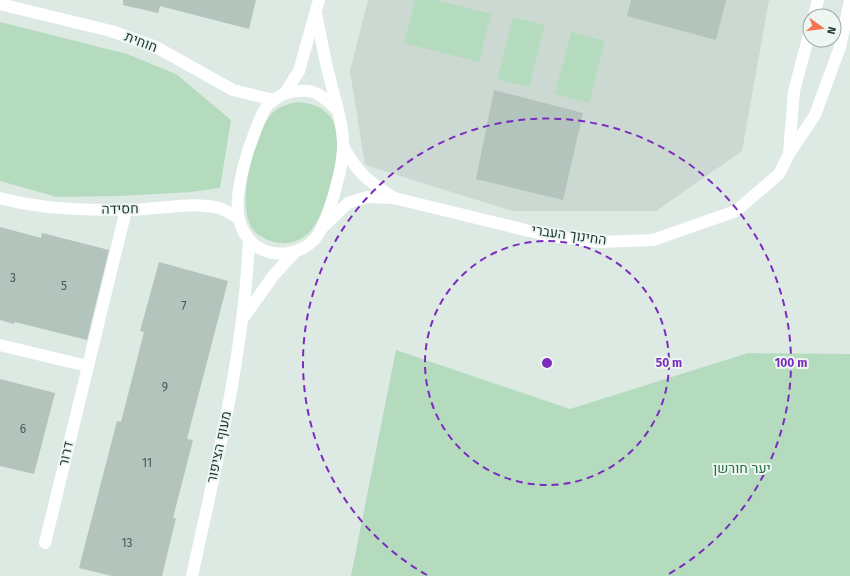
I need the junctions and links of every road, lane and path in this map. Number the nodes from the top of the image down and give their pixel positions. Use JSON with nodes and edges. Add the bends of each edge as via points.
{"nodes":[{"id":1,"x":319,"y":0,"type":"edge"},
{"id":2,"x":850,"y":1,"type":"edge"},
{"id":3,"x":0,"y":4,"type":"edge"},
{"id":4,"x":316,"y":14,"type":"junction"},
{"id":5,"x":805,"y":48,"type":"edge"},
{"id":6,"x":279,"y":96,"type":"junction"},
{"id":7,"x":337,"y":110,"type":"junction"},
{"id":8,"x":344,"y":146,"type":"junction"},
{"id":9,"x":789,"y":154,"type":"junction"},
{"id":10,"x":0,"y":198,"type":"edge"},
{"id":11,"x":394,"y":198,"type":"junction"},
{"id":12,"x":126,"y":210,"type":"junction"},
{"id":13,"x":238,"y":218,"type":"junction"},
{"id":14,"x":322,"y":228,"type":"junction"},
{"id":15,"x":250,"y":240,"type":"junction"},
{"id":16,"x":295,"y":252,"type":"junction"},
{"id":17,"x":244,"y":318,"type":"junction"},
{"id":18,"x":0,"y":345,"type":"edge"},
{"id":19,"x":87,"y":366,"type":"junction"},
{"id":20,"x":45,"y":543,"type":"dead end"},
{"id":21,"x":192,"y":576,"type":"edge"}],
"edges":[{"from":1,"to":4,"type":"street"},
{"from":2,"to":9,"type":"street","name":"החינוך העברי","via":[[840,47],[815,115]]},
{"from":3,"to":6,"type":"street","name":"חוחית","via":[[117,33],[156,47],[234,90]]},
{"from":4,"to":6,"type":"street","via":[[299,71]]},
{"from":4,"to":7,"type":"street"},
{"from":5,"to":9,"type":"street","name":"החינוך העברי","via":[[794,91]]},
{"from":6,"to":7,"type":"street","via":[[299,91],[314,92],[327,99]]},
{"from":6,"to":13,"type":"street","via":[[265,108],[245,160]]},
{"from":7,"to":8,"type":"street"},
{"from":8,"to":11,"type":"street","name":"החינוך העברי","via":[[355,167],[370,182]]},
{"from":8,"to":14,"type":"street","via":[[333,197]]},
{"from":9,"to":11,"type":"street","name":"החינוך העברי","via":[[778,174],[736,211],[653,240],[599,242],[550,236]]},
{"from":10,"to":12,"type":"street","name":"חסידה","via":[[40,206]]},
{"from":11,"to":14,"type":"street","name":"החינוך העברי","via":[[366,197],[348,203]]},
{"from":12,"to":13,"type":"street","name":"חסידה","via":[[220,208]]},
{"from":12,"to":19,"type":"street","name":"דרור"},
{"from":13,"to":15,"type":"street","via":[[242,230]]},
{"from":14,"to":16,"type":"street","via":[[306,246]]},
{"from":15,"to":16,"type":"street","via":[[259,248],[270,252]]},
{"from":15,"to":17,"type":"street","name":"מעוף הציפור"},
{"from":16,"to":17,"type":"street","name":"מעוף הציפור","via":[[273,276]]},
{"from":17,"to":21,"type":"street","name":"מעוף הציפור"},
{"from":18,"to":19,"type":"street"},
{"from":19,"to":20,"type":"street","name":"דרור"}]}
